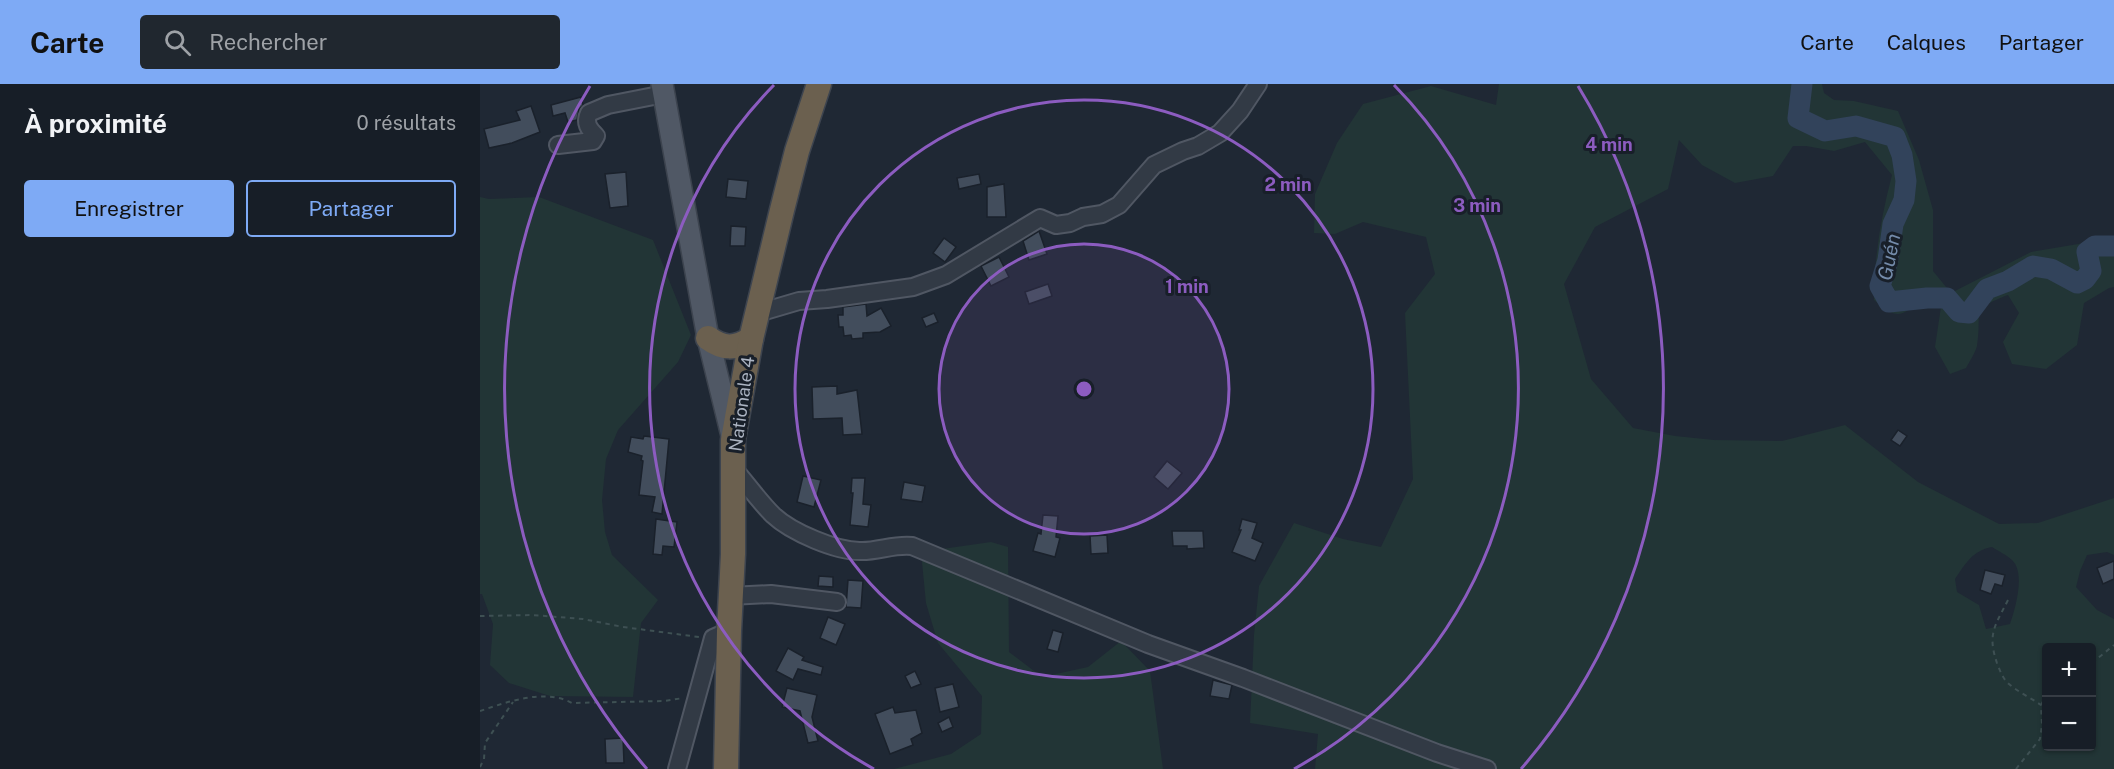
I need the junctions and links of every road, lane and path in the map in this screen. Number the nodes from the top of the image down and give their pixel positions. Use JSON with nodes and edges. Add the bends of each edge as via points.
{"nodes":[{"id":1,"x":819,"y":84,"type":"edge"},
{"id":2,"x":1258,"y":84,"type":"edge"},
{"id":3,"x":663,"y":89,"type":"edge"},
{"id":4,"x":558,"y":145,"type":"dead end"},
{"id":5,"x":758,"y":313,"type":"junction"},
{"id":6,"x":708,"y":338,"type":"junction"},
{"id":7,"x":751,"y":339,"type":"junction"},
{"id":8,"x":733,"y":440,"type":"junction"},
{"id":9,"x":734,"y":469,"type":"junction"},
{"id":10,"x":730,"y":596,"type":"junction"},
{"id":11,"x":2008,"y":600,"type":"dead end"},
{"id":12,"x":837,"y":602,"type":"dead end"},
{"id":13,"x":480,"y":616,"type":"edge"},
{"id":14,"x":721,"y":635,"type":"junction"},
{"id":15,"x":2114,"y":645,"type":"edge"},
{"id":16,"x":2096,"y":659,"type":"edge"},
{"id":17,"x":2045,"y":697,"type":"edge"},
{"id":18,"x":698,"y":698,"type":"junction"},
{"id":19,"x":513,"y":702,"type":"junction"},
{"id":20,"x":2041,"y":705,"type":"junction"},
{"id":21,"x":480,"y":711,"type":"edge"},
{"id":22,"x":480,"y":767,"type":"edge"},
{"id":23,"x":677,"y":769,"type":"edge"},
{"id":24,"x":726,"y":769,"type":"edge"},
{"id":25,"x":1487,"y":769,"type":"edge"},
{"id":26,"x":2016,"y":769,"type":"edge"}],
"edges":[{"from":1,"to":5,"type":"highway","name":"Nationale 4","via":[[797,151]]},
{"from":2,"to":5,"type":"street","via":[[1220,133],[1154,165],[1119,205],[1102,214],[1056,225],[1040,218],[946,275],[913,287],[799,302]]},
{"from":3,"to":4,"type":"street","via":[[589,113],[586,120],[596,136],[594,141]]},
{"from":3,"to":6,"type":"main road"},
{"from":5,"to":7,"type":"highway","name":"Nationale 4"},
{"from":6,"to":7,"type":"highway","via":[[729,347]]},
{"from":6,"to":8,"type":"main road"},
{"from":7,"to":8,"type":"highway","name":"Nationale 4"},
{"from":8,"to":9,"type":"highway","name":"Nationale 4"},
{"from":9,"to":10,"type":"highway","name":"Nationale 4"},
{"from":9,"to":25,"type":"street","via":[[774,515],[812,538],[861,552],[912,546],[1148,644]]},
{"from":10,"to":12,"type":"street","via":[[771,594]]},
{"from":10,"to":14,"type":"highway","name":"Nationale 4"},
{"from":11,"to":20,"type":"path","via":[[1991,641],[1994,654],[2007,683]]},
{"from":13,"to":14,"type":"path","via":[[583,619],[623,627]]},
{"from":14,"to":18,"type":"street"},
{"from":14,"to":24,"type":"highway","name":"Nationale 4"},
{"from":15,"to":16,"type":"path"},
{"from":17,"to":20,"type":"path"},
{"from":18,"to":19,"type":"path","via":[[572,703],[562,697],[541,696]]},
{"from":18,"to":23,"type":"street"},
{"from":19,"to":21,"type":"path"},
{"from":19,"to":22,"type":"path","via":[[485,743]]},
{"from":20,"to":26,"type":"path","via":[[2040,739]]}]}
